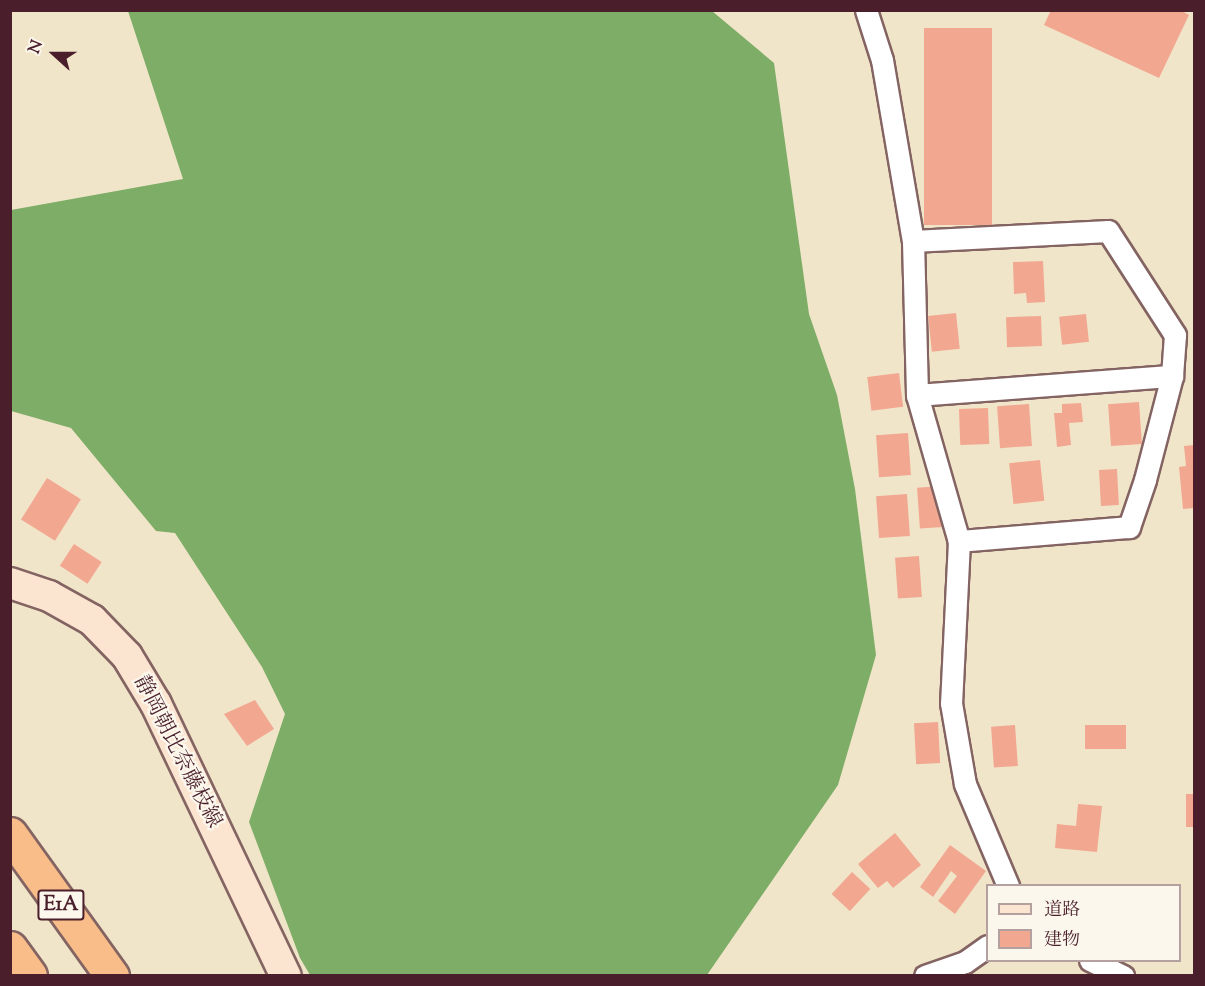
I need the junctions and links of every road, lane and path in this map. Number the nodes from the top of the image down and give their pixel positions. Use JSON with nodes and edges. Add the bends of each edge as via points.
{"nodes":[{"id":1,"x":866,"y":10,"type":"edge"},
{"id":2,"x":913,"y":241,"type":"junction"},
{"id":3,"x":1172,"y":376,"type":"junction"},
{"id":4,"x":917,"y":395,"type":"junction"},
{"id":5,"x":959,"y":541,"type":"junction"},
{"id":6,"x":10,"y":584,"type":"edge"},
{"id":7,"x":10,"y":834,"type":"edge"},
{"id":8,"x":1008,"y":884,"type":"edge"},
{"id":9,"x":986,"y":947,"type":"edge"},
{"id":10,"x":10,"y":948,"type":"edge"},
{"id":11,"x":1094,"y":962,"type":"edge"},
{"id":12,"x":30,"y":975,"type":"edge"},
{"id":13,"x":112,"y":975,"type":"edge"},
{"id":14,"x":286,"y":975,"type":"edge"},
{"id":15,"x":925,"y":975,"type":"edge"},
{"id":16,"x":1123,"y":975,"type":"edge"}],
"edges":[{"from":1,"to":2,"type":"street","via":[[882,60]]},
{"from":2,"to":3,"type":"street","via":[[1108,231],[1174,335]]},
{"from":2,"to":4,"type":"street"},
{"from":3,"to":4,"type":"street"},
{"from":3,"to":5,"type":"street","via":[[1129,527]]},
{"from":4,"to":5,"type":"street"},
{"from":5,"to":8,"type":"street","via":[[951,703],[965,784]]},
{"from":6,"to":14,"type":"main road","name":"静岡朝比奈藤枝線","via":[[50,596],[92,620],[127,656],[156,704]]},
{"from":7,"to":13,"type":"highway","number":"E1A"},
{"from":9,"to":15,"type":"street","via":[[965,962]]},
{"from":10,"to":12,"type":"highway"},
{"from":11,"to":16,"type":"street"}]}
